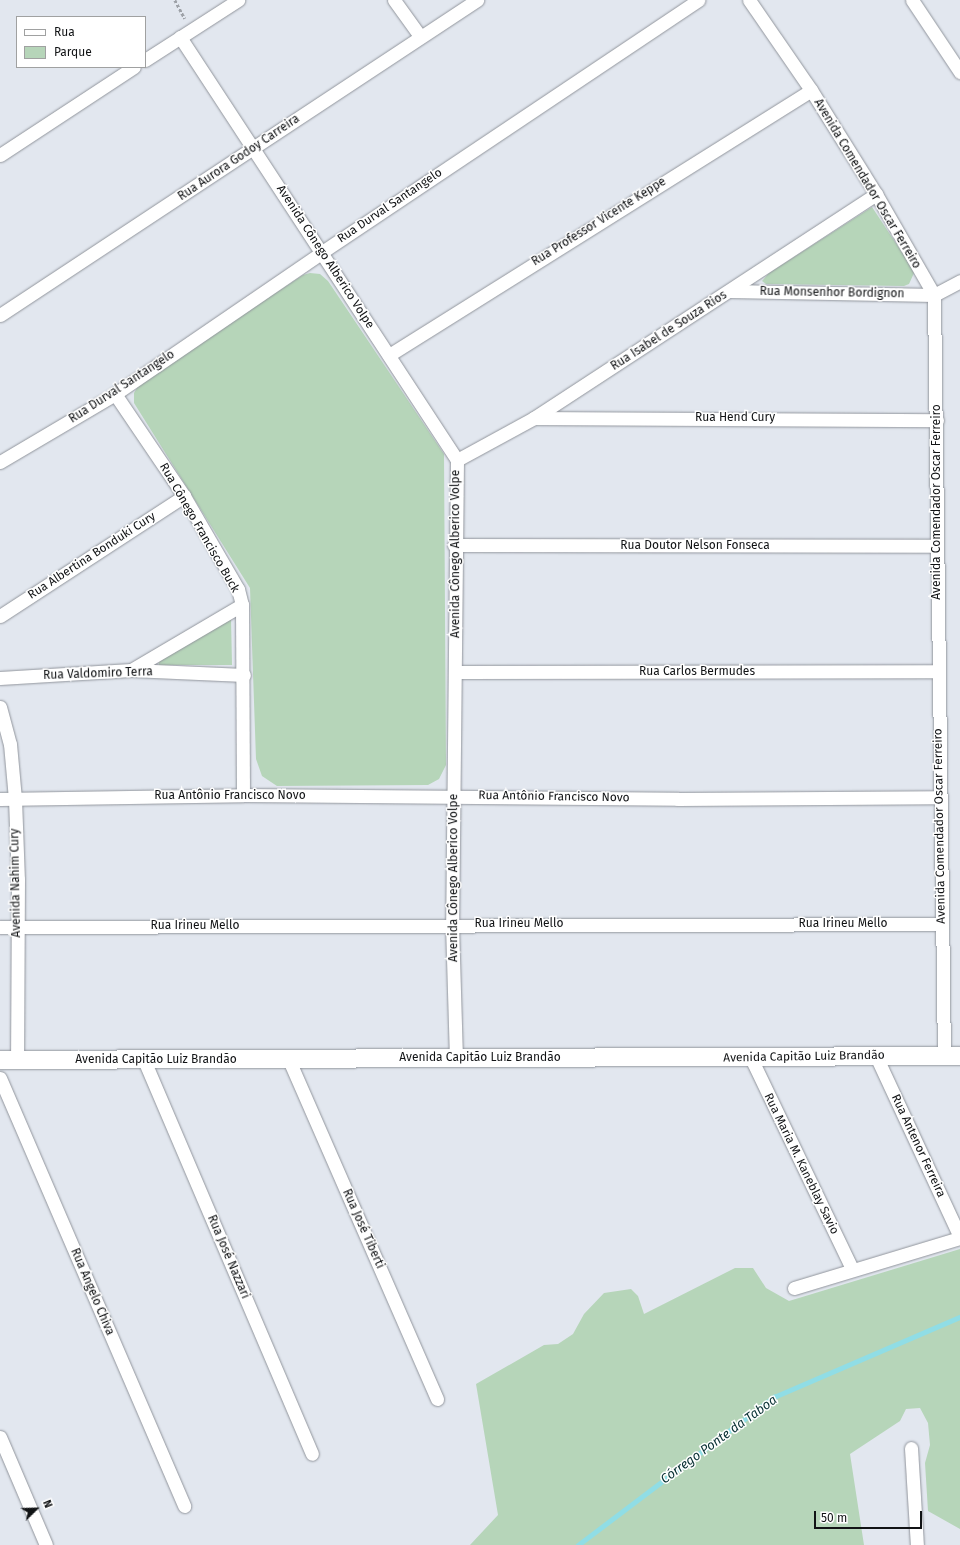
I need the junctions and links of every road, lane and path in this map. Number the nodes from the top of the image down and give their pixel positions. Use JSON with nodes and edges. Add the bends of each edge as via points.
{"nodes":[{"id":1,"x":175,"y":0,"type":"edge"},
{"id":2,"x":238,"y":0,"type":"edge"},
{"id":3,"x":394,"y":0,"type":"edge"},
{"id":4,"x":477,"y":0,"type":"edge"},
{"id":5,"x":699,"y":0,"type":"edge"},
{"id":6,"x":749,"y":0,"type":"edge"},
{"id":7,"x":912,"y":0,"type":"edge"},
{"id":8,"x":186,"y":33,"type":"junction"},
{"id":9,"x":420,"y":36,"type":"junction"},
{"id":10,"x":146,"y":59,"type":"edge"},
{"id":11,"x":132,"y":68,"type":"edge"},
{"id":12,"x":960,"y":72,"type":"edge"},
{"id":13,"x":810,"y":90,"type":"junction"},
{"id":14,"x":255,"y":148,"type":"junction"},
{"id":15,"x":0,"y":155,"type":"edge"},
{"id":16,"x":876,"y":194,"type":"junction"},
{"id":17,"x":322,"y":252,"type":"junction"},
{"id":18,"x":960,"y":281,"type":"edge"},
{"id":19,"x":730,"y":291,"type":"junction"},
{"id":20,"x":934,"y":295,"type":"junction"},
{"id":21,"x":0,"y":315,"type":"edge"},
{"id":22,"x":389,"y":355,"type":"junction"},
{"id":23,"x":114,"y":394,"type":"junction"},
{"id":24,"x":534,"y":418,"type":"junction"},
{"id":25,"x":937,"y":420,"type":"junction"},
{"id":26,"x":457,"y":460,"type":"junction"},
{"id":27,"x":0,"y":462,"type":"edge"},
{"id":28,"x":184,"y":496,"type":"junction"},
{"id":29,"x":454,"y":545,"type":"junction"},
{"id":30,"x":936,"y":546,"type":"junction"},
{"id":31,"x":242,"y":605,"type":"junction"},
{"id":32,"x":0,"y":616,"type":"edge"},
{"id":33,"x":131,"y":670,"type":"junction"},
{"id":34,"x":937,"y":671,"type":"junction"},
{"id":35,"x":456,"y":672,"type":"junction"},
{"id":36,"x":244,"y":675,"type":"junction"},
{"id":37,"x":0,"y":678,"type":"edge"},
{"id":38,"x":0,"y":707,"type":"edge"},
{"id":39,"x":243,"y":795,"type":"junction"},
{"id":40,"x":455,"y":796,"type":"junction"},
{"id":41,"x":939,"y":796,"type":"junction"},
{"id":42,"x":0,"y":799,"type":"edge"},
{"id":43,"x":15,"y":799,"type":"junction"},
{"id":44,"x":452,"y":924,"type":"junction"},
{"id":45,"x":942,"y":924,"type":"junction"},
{"id":46,"x":0,"y":927,"type":"edge"},
{"id":47,"x":17,"y":927,"type":"junction"},
{"id":48,"x":876,"y":1056,"type":"junction"},
{"id":49,"x":952,"y":1056,"type":"edge"},
{"id":50,"x":456,"y":1058,"type":"junction"},
{"id":51,"x":751,"y":1058,"type":"junction"},
{"id":52,"x":9,"y":1060,"type":"edge"},
{"id":53,"x":144,"y":1060,"type":"junction"},
{"id":54,"x":289,"y":1060,"type":"junction"},
{"id":55,"x":0,"y":1078,"type":"edge"},
{"id":56,"x":960,"y":1238,"type":"edge"},
{"id":57,"x":852,"y":1270,"type":"junction"},
{"id":58,"x":794,"y":1288,"type":"dead end"},
{"id":59,"x":437,"y":1399,"type":"dead end"},
{"id":60,"x":0,"y":1437,"type":"edge"},
{"id":61,"x":911,"y":1448,"type":"dead end"},
{"id":62,"x":312,"y":1454,"type":"dead end"},
{"id":63,"x":184,"y":1506,"type":"dead end"},
{"id":64,"x":46,"y":1545,"type":"edge"},
{"id":65,"x":917,"y":1545,"type":"edge"}],
"edges":[{"from":1,"to":8,"type":"path"},
{"from":2,"to":8,"type":"street"},
{"from":3,"to":9,"type":"street"},
{"from":4,"to":9,"type":"street","name":"Rua Aurora Godoy Carreira"},
{"from":5,"to":17,"type":"street","name":"Rua Durval Santangelo"},
{"from":6,"to":13,"type":"street","name":"Avenida Comendador Oscar Ferreiro"},
{"from":7,"to":12,"type":"street"},
{"from":8,"to":10,"type":"street"},
{"from":8,"to":14,"type":"street","name":"Avenida Cônego Alberico Volpe"},
{"from":9,"to":14,"type":"street","name":"Rua Aurora Godoy Carreira"},
{"from":11,"to":15,"type":"street"},
{"from":13,"to":16,"type":"street","name":"Avenida Comendador Oscar Ferreiro"},
{"from":13,"to":22,"type":"street","name":"Rua Professor Vicente Keppe"},
{"from":14,"to":17,"type":"street","name":"Avenida Cônego Alberico Volpe"},
{"from":14,"to":21,"type":"street","name":"Rua Aurora Godoy Carreira"},
{"from":16,"to":19,"type":"street","name":"Rua Isabel de Souza Rios"},
{"from":16,"to":20,"type":"street","name":"Avenida Comendador Oscar Ferreiro"},
{"from":17,"to":22,"type":"street","name":"Avenida Cônego Alberico Volpe"},
{"from":17,"to":23,"type":"street","name":"Rua Durval Santangelo"},
{"from":18,"to":20,"type":"street"},
{"from":19,"to":20,"type":"street","name":"Rua Monsenhor Bordignon"},
{"from":19,"to":24,"type":"street","name":"Rua Isabel de Souza Rios"},
{"from":20,"to":25,"type":"street","name":"Avenida Comendador Oscar Ferreiro"},
{"from":22,"to":26,"type":"street","name":"Avenida Cônego Alberico Volpe"},
{"from":23,"to":27,"type":"street","name":"Rua Durval Santangelo"},
{"from":23,"to":28,"type":"street","name":"Rua Cônego Francisco Buck"},
{"from":24,"to":25,"type":"street","name":"Rua Hend Cury"},
{"from":24,"to":26,"type":"street","name":"Rua Isabel de Souza Rios"},
{"from":25,"to":30,"type":"street","name":"Avenida Comendador Oscar Ferreiro"},
{"from":26,"to":29,"type":"street","name":"Avenida Cônego Alberico Volpe"},
{"from":28,"to":31,"type":"street","name":"Rua Cônego Francisco Buck","via":[[238,590]]},
{"from":28,"to":32,"type":"street","name":"Rua Albertina Bonduki Cury"},
{"from":29,"to":30,"type":"street","name":"Rua Doutor Nelson Fonseca"},
{"from":29,"to":35,"type":"street","name":"Avenida Cônego Alberico Volpe"},
{"from":30,"to":34,"type":"street","name":"Avenida Comendador Oscar Ferreiro"},
{"from":31,"to":33,"type":"street"},
{"from":31,"to":36,"type":"street","name":"Rua Cônego Francisco Buck"},
{"from":33,"to":36,"type":"street","name":"Rua Valdomiro Terra"},
{"from":33,"to":37,"type":"street","name":"Rua Valdomiro Terra"},
{"from":34,"to":35,"type":"street","name":"Rua Carlos Bermudes"},
{"from":34,"to":41,"type":"street","name":"Avenida Comendador Oscar Ferreiro"},
{"from":35,"to":40,"type":"street","name":"Avenida Cônego Alberico Volpe"},
{"from":36,"to":39,"type":"street","name":"Rua Cônego Francisco Buck"},
{"from":38,"to":43,"type":"street","name":"Avenida Nahim Cury","via":[[10,744]]},
{"from":39,"to":40,"type":"street","name":"Rua Antônio Francisco Novo"},
{"from":39,"to":43,"type":"street","name":"Rua Antônio Francisco Novo"},
{"from":40,"to":41,"type":"street","name":"Rua Antônio Francisco Novo","via":[[678,799]]},
{"from":40,"to":44,"type":"street","name":"Avenida Cônego Alberico Volpe"},
{"from":41,"to":45,"type":"street","name":"Avenida Comendador Oscar Ferreiro"},
{"from":42,"to":43,"type":"street","name":"Rua Antônio Francisco Novo"},
{"from":43,"to":47,"type":"street","name":"Avenida Nahim Cury"},
{"from":44,"to":45,"type":"street","name":"Rua Irineu Mello"},
{"from":44,"to":47,"type":"street","name":"Rua Irineu Mello"},
{"from":44,"to":50,"type":"street","name":"Avenida Cônego Alberico Volpe"},
{"from":45,"to":49,"type":"street","name":"Avenida Comendador Oscar Ferreiro"},
{"from":46,"to":47,"type":"street","name":"Rua Irineu Mello"},
{"from":47,"to":52,"type":"street","name":"Avenida Nahim Cury"},
{"from":48,"to":49,"type":"main road","name":"Avenida Capitão Luiz Brandão"},
{"from":48,"to":51,"type":"main road","name":"Avenida Capitão Luiz Brandão"},
{"from":48,"to":56,"type":"street","name":"Rua Antenor Ferreira"},
{"from":50,"to":51,"type":"main road","name":"Avenida Capitão Luiz Brandão"},
{"from":50,"to":54,"type":"main road","name":"Avenida Capitão Luiz Brandão"},
{"from":51,"to":57,"type":"street","name":"Rua Maria M. Kaneblay Savio"},
{"from":52,"to":53,"type":"main road","name":"Avenida Capitão Luiz Brandão"},
{"from":53,"to":54,"type":"main road","name":"Avenida Capitão Luiz Brandão"},
{"from":53,"to":62,"type":"street","name":"Rua José Nazzari"},
{"from":54,"to":59,"type":"street","name":"Rua José Tiberti"},
{"from":55,"to":63,"type":"street","name":"Rua Angelo Chiva"},
{"from":56,"to":57,"type":"street"},
{"from":57,"to":58,"type":"street"},
{"from":60,"to":64,"type":"street"},
{"from":61,"to":65,"type":"street"}]}
